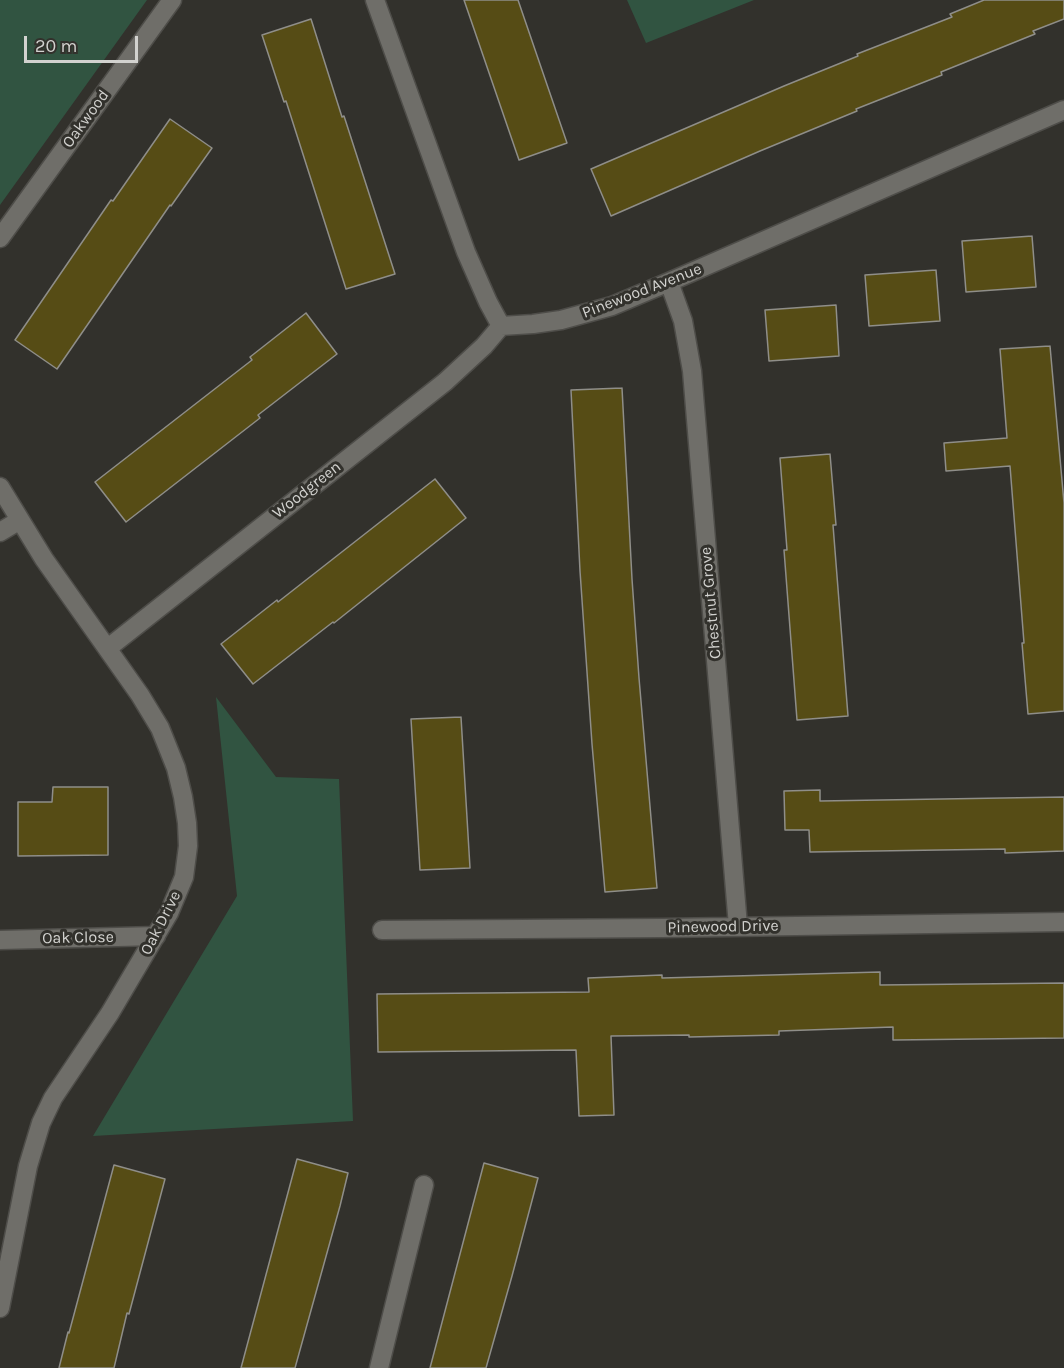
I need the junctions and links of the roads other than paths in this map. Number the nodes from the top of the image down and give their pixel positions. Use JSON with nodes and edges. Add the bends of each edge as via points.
{"nodes":[{"id":1,"x":172,"y":0,"type":"edge"},
{"id":2,"x":375,"y":0,"type":"edge"},
{"id":3,"x":1064,"y":110,"type":"edge"},
{"id":4,"x":0,"y":238,"type":"edge"},
{"id":5,"x":669,"y":282,"type":"junction"},
{"id":6,"x":501,"y":326,"type":"junction"},
{"id":7,"x":0,"y":487,"type":"edge"},
{"id":8,"x":20,"y":520,"type":"junction"},
{"id":9,"x":0,"y":532,"type":"edge"},
{"id":10,"x":108,"y":648,"type":"junction"},
{"id":11,"x":1064,"y":922,"type":"edge"},
{"id":12,"x":738,"y":926,"type":"junction"},
{"id":13,"x":382,"y":930,"type":"dead end"},
{"id":14,"x":156,"y":936,"type":"junction"},
{"id":15,"x":0,"y":940,"type":"edge"},
{"id":16,"x":424,"y":1185,"type":"dead end"},
{"id":17,"x":0,"y":1308,"type":"edge"},
{"id":18,"x":379,"y":1368,"type":"edge"}],
"edges":[{"from":1,"to":4,"type":"street","name":"Oakwood"},
{"from":2,"to":6,"type":"street","via":[[466,252]]},
{"from":3,"to":5,"type":"street","name":"Pinewood Avenue"},
{"from":5,"to":6,"type":"street","name":"Pinewood Avenue","via":[[584,315]]},
{"from":5,"to":12,"type":"street","name":"Chestnut Grove","via":[[683,321],[692,371]]},
{"from":6,"to":10,"type":"street","name":"Woodgreen","via":[[445,382]]},
{"from":7,"to":8,"type":"street","name":"Oak Drive"},
{"from":8,"to":9,"type":"street"},
{"from":8,"to":10,"type":"street","name":"Oak Drive"},
{"from":10,"to":14,"type":"street","name":"Oak Drive","via":[[160,728],[176,768],[188,823],[184,877]]},
{"from":11,"to":12,"type":"street","name":"Pinewood Drive"},
{"from":12,"to":13,"type":"street","name":"Pinewood Drive"},
{"from":14,"to":15,"type":"street","name":"Oak Close"},
{"from":14,"to":17,"type":"street","name":"Oak Drive","via":[[46,1111],[28,1166]]},
{"from":16,"to":18,"type":"street"}]}
